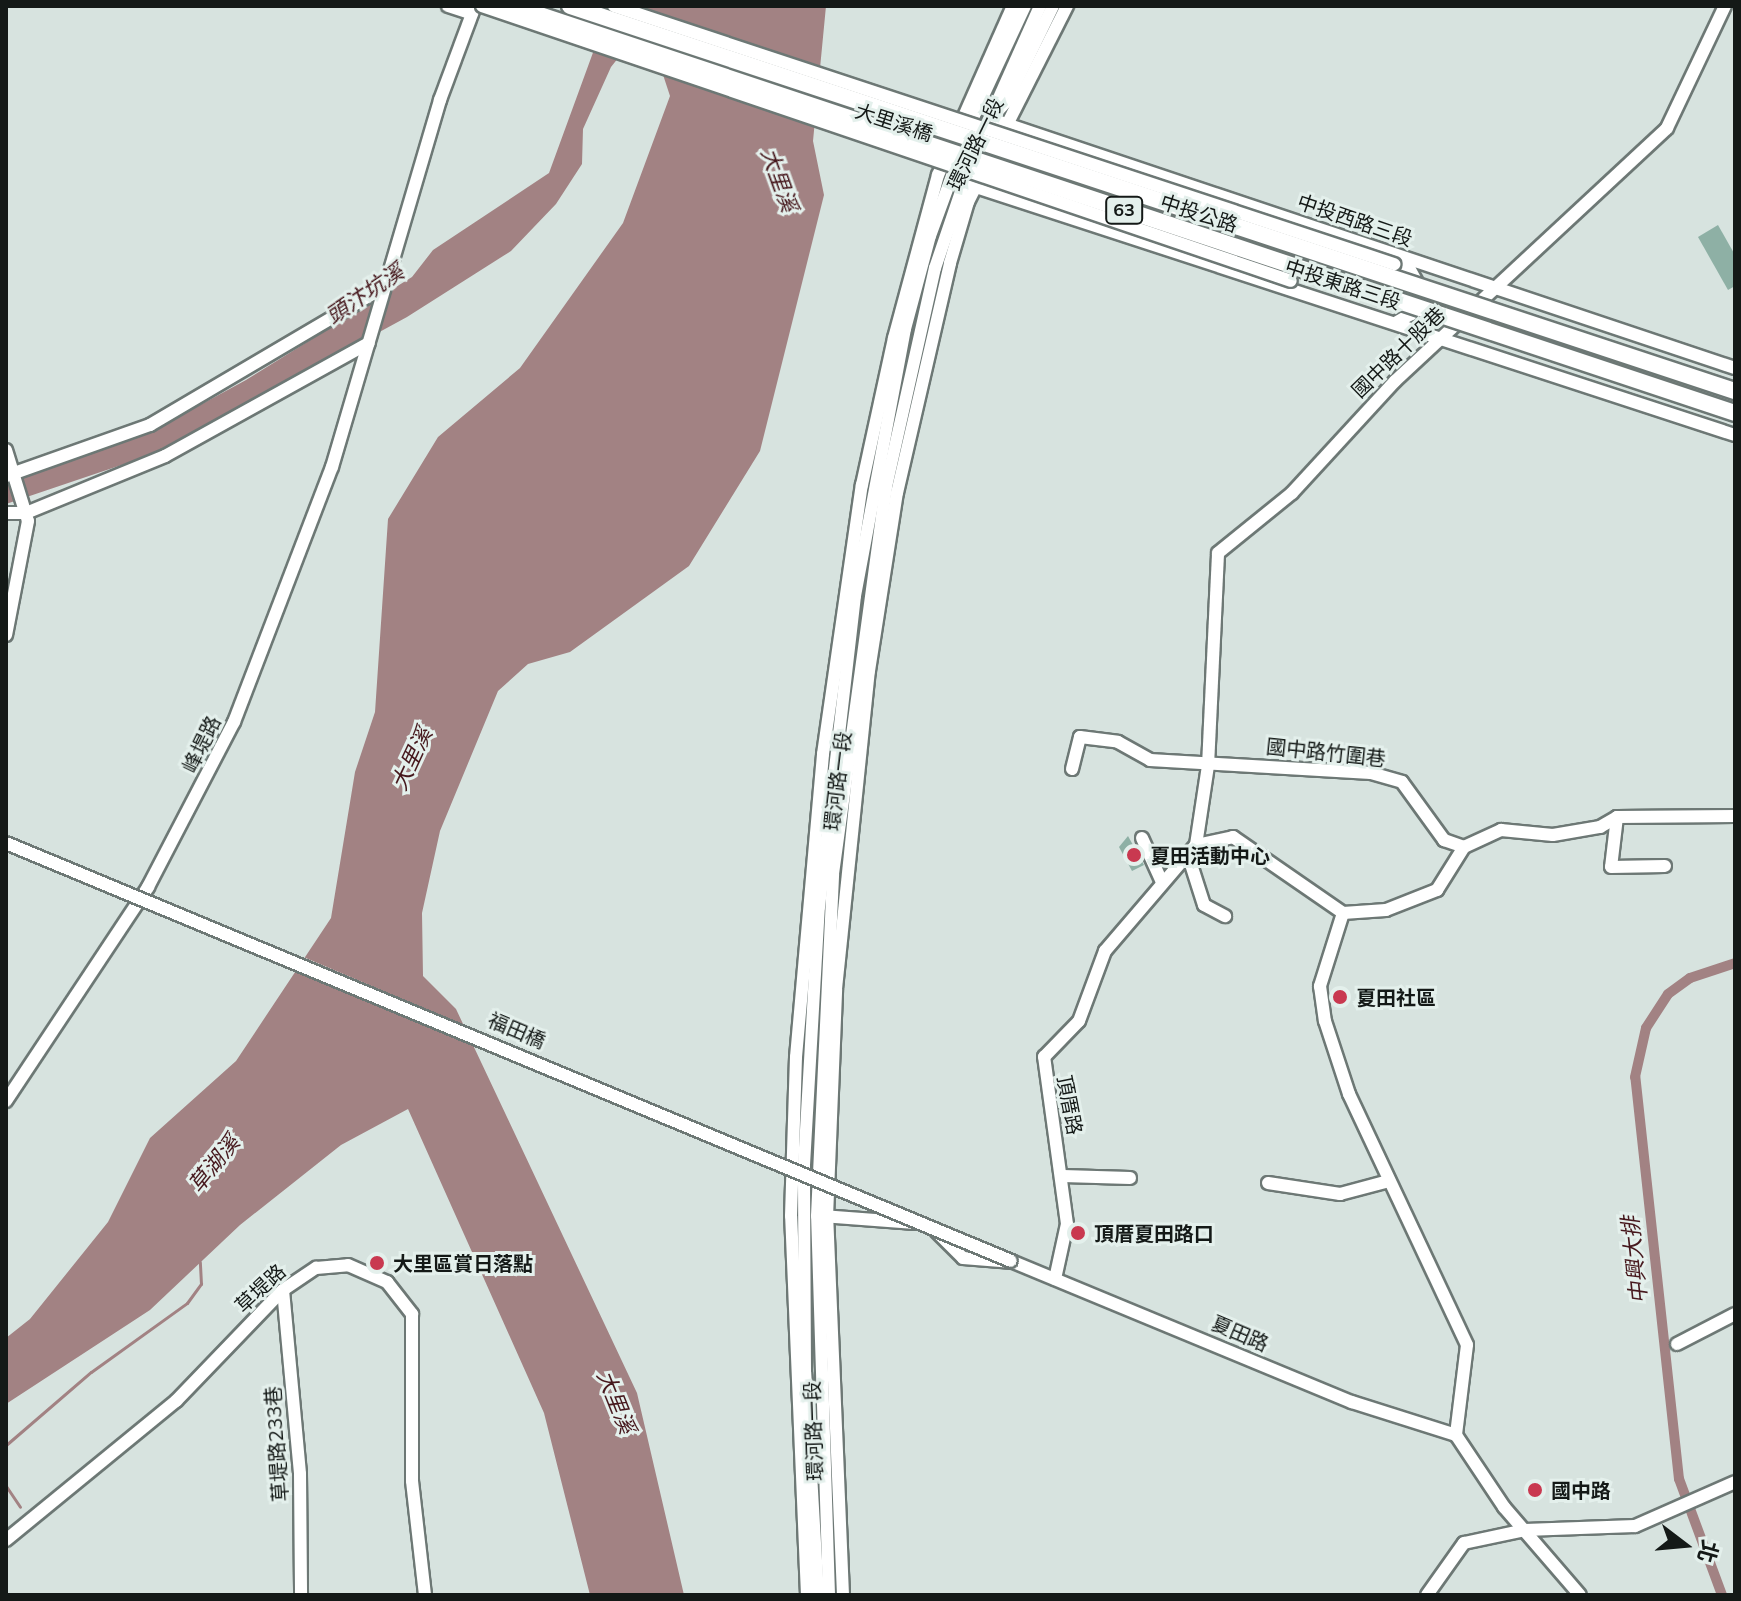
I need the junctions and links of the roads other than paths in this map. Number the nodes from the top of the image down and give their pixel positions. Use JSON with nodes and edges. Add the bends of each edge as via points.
{"nodes":[{"id":1,"x":448,"y":6,"type":"edge"},
{"id":2,"x":513,"y":6,"type":"edge"},
{"id":3,"x":570,"y":6,"type":"edge"},
{"id":4,"x":614,"y":6,"type":"edge"},
{"id":5,"x":1013,"y":6,"type":"edge"},
{"id":6,"x":1025,"y":6,"type":"edge"},
{"id":7,"x":1040,"y":6,"type":"edge"},
{"id":8,"x":1053,"y":6,"type":"edge"},
{"id":9,"x":1067,"y":6,"type":"edge"},
{"id":10,"x":1725,"y":6,"type":"edge"},
{"id":11,"x":476,"y":9,"type":"edge"},
{"id":12,"x":969,"y":110,"type":"junction"},
{"id":13,"x":990,"y":119,"type":"junction"},
{"id":14,"x":1007,"y":124,"type":"junction"},
{"id":15,"x":944,"y":176,"type":"junction"},
{"id":16,"x":963,"y":183,"type":"junction"},
{"id":17,"x":976,"y":187,"type":"junction"},
{"id":18,"x":1394,"y":264,"type":"junction"},
{"id":19,"x":1435,"y":269,"type":"junction"},
{"id":20,"x":384,"y":287,"type":"junction"},
{"id":21,"x":1497,"y":288,"type":"junction"},
{"id":22,"x":1335,"y":302,"type":"junction"},
{"id":23,"x":1397,"y":322,"type":"junction"},
{"id":24,"x":1442,"y":335,"type":"junction"},
{"id":25,"x":369,"y":343,"type":"junction"},
{"id":26,"x":1735,"y":368,"type":"edge"},
{"id":27,"x":1735,"y":391,"type":"edge"},
{"id":28,"x":1735,"y":413,"type":"edge"},
{"id":29,"x":1735,"y":435,"type":"edge"},
{"id":30,"x":6,"y":450,"type":"edge"},
{"id":31,"x":12,"y":476,"type":"edge"},
{"id":32,"x":25,"y":510,"type":"junction"},
{"id":33,"x":6,"y":513,"type":"edge"},
{"id":34,"x":6,"y":635,"type":"edge"},
{"id":35,"x":1208,"y":766,"type":"junction"},
{"id":36,"x":1072,"y":769,"type":"dead end"},
{"id":37,"x":1735,"y":816,"type":"edge"},
{"id":38,"x":1617,"y":817,"type":"junction"},
{"id":39,"x":1142,"y":838,"type":"dead end"},
{"id":40,"x":6,"y":843,"type":"edge"},
{"id":41,"x":1196,"y":845,"type":"junction"},
{"id":42,"x":1464,"y":847,"type":"junction"},
{"id":43,"x":1189,"y":858,"type":"junction"},
{"id":44,"x":1665,"y":866,"type":"dead end"},
{"id":45,"x":1162,"y":882,"type":"junction"},
{"id":46,"x":1343,"y":913,"type":"junction"},
{"id":47,"x":1225,"y":916,"type":"dead end"},
{"id":48,"x":6,"y":1101,"type":"edge"},
{"id":49,"x":1063,"y":1176,"type":"junction"},
{"id":50,"x":1130,"y":1178,"type":"dead end"},
{"id":51,"x":1389,"y":1181,"type":"junction"},
{"id":52,"x":1268,"y":1183,"type":"dead end"},
{"id":53,"x":810,"y":1216,"type":"junction"},
{"id":54,"x":1012,"y":1262,"type":"junction"},
{"id":55,"x":1055,"y":1279,"type":"junction"},
{"id":56,"x":283,"y":1290,"type":"junction"},
{"id":57,"x":1735,"y":1314,"type":"edge"},
{"id":58,"x":1677,"y":1344,"type":"dead end"},
{"id":59,"x":1456,"y":1435,"type":"junction"},
{"id":60,"x":1735,"y":1482,"type":"edge"},
{"id":61,"x":1525,"y":1530,"type":"junction"},
{"id":62,"x":6,"y":1540,"type":"edge"},
{"id":63,"x":301,"y":1595,"type":"edge"},
{"id":64,"x":425,"y":1595,"type":"edge"},
{"id":65,"x":807,"y":1595,"type":"edge"},
{"id":66,"x":818,"y":1595,"type":"edge"},
{"id":67,"x":829,"y":1595,"type":"edge"},
{"id":68,"x":843,"y":1595,"type":"edge"},
{"id":69,"x":1427,"y":1595,"type":"edge"},
{"id":70,"x":1580,"y":1595,"type":"edge"}],
"edges":[{"from":1,"to":11,"type":"street","name":"大里溪橋"},
{"from":2,"to":28,"type":"main road","name":"中投公路","number":"63","bridge":true},
{"from":3,"to":27,"type":"main road","name":"中投公路","number":"63","bridge":true},
{"from":4,"to":18,"type":"street","name":"大里溪橋","bridge":true},
{"from":5,"to":12,"type":"street","name":"環河路一段"},
{"from":6,"to":12,"type":"street","name":"環河路一段"},
{"from":7,"to":13,"type":"street","name":"環河路一段"},
{"from":8,"to":13,"type":"street","name":"環河路一段","via":[[1007,101]]},
{"from":9,"to":14,"type":"street","name":"環河路一段"},
{"from":10,"to":21,"type":"street","name":"國中路十股巷","via":[[1667,128]]},
{"from":11,"to":20,"type":"street"},
{"from":11,"to":22,"type":"street","name":"大里溪橋","bridge":true,"via":[[1291,281]]},
{"from":12,"to":13,"type":"street","name":"中投西路三段"},
{"from":12,"to":15,"type":"street","name":"環河路一段"},
{"from":13,"to":14,"type":"street","name":"中投西路三段"},
{"from":13,"to":16,"type":"street","name":"環河路一段"},
{"from":14,"to":17,"type":"street","name":"環河路一段"},
{"from":14,"to":19,"type":"street","name":"中投西路三段"},
{"from":15,"to":16,"type":"street","name":"中投東路三段"},
{"from":15,"to":53,"type":"street","name":"環河路一段","via":[[905,329],[855,596],[819,907]]},
{"from":16,"to":17,"type":"street","name":"中投東路三段"},
{"from":16,"to":53,"type":"street","name":"環河路一段","via":[[912,362],[862,634],[833,874]]},
{"from":17,"to":22,"type":"street","name":"中投東路三段"},
{"from":17,"to":53,"type":"street","name":"環河路一段","via":[[927,349],[869,671]]},
{"from":18,"to":19,"type":"street","name":"大里溪橋"},
{"from":18,"to":23,"type":"street","via":[[1409,268],[1420,288],[1411,314]]},
{"from":19,"to":21,"type":"street","name":"中投西路三段"},
{"from":20,"to":25,"type":"street"},
{"from":20,"to":31,"type":"street","via":[[150,425]]},
{"from":21,"to":24,"type":"street","name":"國中路十股巷"},
{"from":21,"to":26,"type":"street","name":"中投西路三段"},
{"from":22,"to":23,"type":"street","name":"中投東路三段"},
{"from":23,"to":24,"type":"street","name":"中投東路三段"},
{"from":24,"to":29,"type":"street","name":"中投東路三段"},
{"from":24,"to":35,"type":"street","name":"國中路十股巷","via":[[1292,493],[1224,542],[1216,562]]},
{"from":25,"to":32,"type":"street","via":[[165,456]]},
{"from":25,"to":48,"type":"street","name":"峰堤路","via":[[296,572],[234,722],[148,887]]},
{"from":30,"to":31,"type":"street"},
{"from":31,"to":32,"type":"street"},
{"from":32,"to":33,"type":"street"},
{"from":32,"to":34,"type":"street"},
{"from":35,"to":36,"type":"street","name":"國中路竹圍巷","via":[[1150,760],[1118,742],[1080,737]]},
{"from":35,"to":41,"type":"street"},
{"from":35,"to":42,"type":"street","name":"國中路竹圍巷","via":[[1238,763],[1402,782],[1444,840]]},
{"from":37,"to":38,"type":"street"},
{"from":38,"to":42,"type":"street","via":[[1600,827],[1553,835],[1501,830]]},
{"from":38,"to":44,"type":"street","via":[[1611,867]]},
{"from":39,"to":45,"type":"street"},
{"from":40,"to":54,"type":"street","name":"福田橋","bridge":true},
{"from":41,"to":43,"type":"street","name":"頂厝路"},
{"from":41,"to":46,"type":"street","via":[[1233,837]]},
{"from":42,"to":46,"type":"street","via":[[1437,890],[1386,910]]},
{"from":43,"to":45,"type":"street","name":"頂厝路"},
{"from":43,"to":47,"type":"street","via":[[1204,905]]},
{"from":45,"to":49,"type":"street","name":"頂厝路","via":[[1105,951],[1079,1021],[1044,1057]]},
{"from":46,"to":51,"type":"street","via":[[1320,986],[1325,1021],[1349,1094]]},
{"from":49,"to":50,"type":"street"},
{"from":49,"to":55,"type":"street","name":"頂厝路","via":[[1067,1224]]},
{"from":51,"to":52,"type":"street","via":[[1340,1194]]},
{"from":51,"to":59,"type":"street","via":[[1467,1345]]},
{"from":53,"to":54,"type":"street","via":[[912,1223],[937,1231],[963,1258]]},
{"from":53,"to":65,"type":"street","name":"環河路一段"},
{"from":53,"to":66,"type":"street","name":"環河路一段"},
{"from":53,"to":67,"type":"street","name":"環河路一段"},
{"from":53,"to":68,"type":"street","name":"環河路一段"},
{"from":54,"to":55,"type":"street","name":"夏田路"},
{"from":55,"to":59,"type":"street","name":"夏田路","via":[[1352,1402]]},
{"from":56,"to":62,"type":"street","name":"草堤路","via":[[176,1401]]},
{"from":56,"to":63,"type":"street","name":"草堤路233巷","via":[[300,1474]]},
{"from":56,"to":64,"type":"street","name":"草堤路","via":[[316,1268],[348,1265],[387,1282],[412,1314],[412,1481]]},
{"from":57,"to":58,"type":"street"},
{"from":59,"to":61,"type":"street"},
{"from":60,"to":61,"type":"street","via":[[1635,1526]]},
{"from":61,"to":69,"type":"street","via":[[1464,1543]]},
{"from":61,"to":70,"type":"street"}]}
